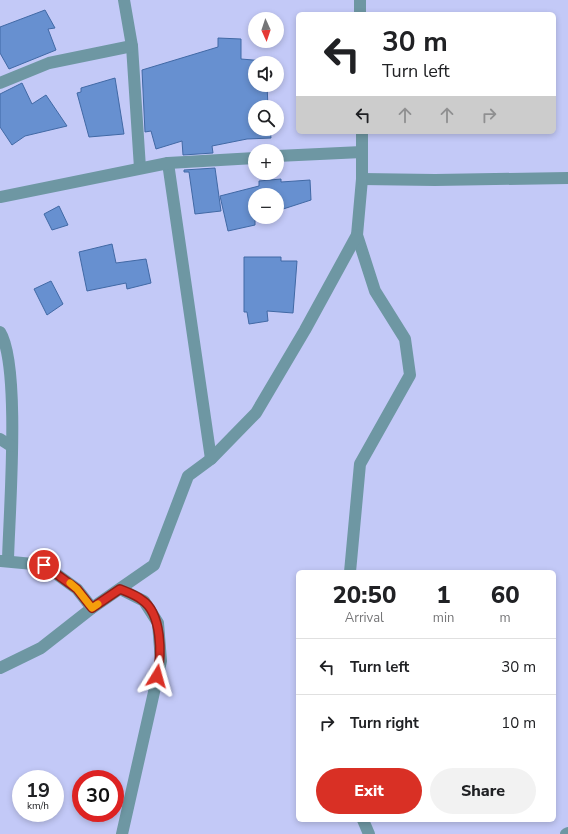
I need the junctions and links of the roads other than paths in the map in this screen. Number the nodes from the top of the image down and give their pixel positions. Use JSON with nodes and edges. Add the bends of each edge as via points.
{"nodes":[{"id":1,"x":124,"y":0,"type":"edge"},
{"id":2,"x":360,"y":0,"type":"edge"},
{"id":3,"x":360,"y":12,"type":"edge"},
{"id":4,"x":132,"y":46,"type":"junction"},
{"id":5,"x":0,"y":84,"type":"edge"},
{"id":6,"x":362,"y":134,"type":"edge"},
{"id":7,"x":362,"y":152,"type":"junction"},
{"id":8,"x":284,"y":156,"type":"edge"},
{"id":9,"x":248,"y":158,"type":"edge"},
{"id":10,"x":168,"y":163,"type":"junction"},
{"id":11,"x":140,"y":168,"type":"junction"},
{"id":12,"x":568,"y":178,"type":"edge"},
{"id":13,"x":362,"y":179,"type":"junction"},
{"id":14,"x":0,"y":197,"type":"edge"},
{"id":15,"x":357,"y":235,"type":"junction"},
{"id":16,"x":0,"y":332,"type":"edge"},
{"id":17,"x":0,"y":439,"type":"edge"},
{"id":18,"x":11,"y":446,"type":"junction"},
{"id":19,"x":211,"y":459,"type":"junction"},
{"id":20,"x":4,"y":560,"type":"edge"},
{"id":21,"x":350,"y":570,"type":"edge"},
{"id":22,"x":120,"y":589,"type":"junction"},
{"id":23,"x":92,"y":608,"type":"junction"},
{"id":24,"x":0,"y":668,"type":"edge"},
{"id":25,"x":364,"y":822,"type":"edge"},
{"id":26,"x":122,"y":834,"type":"edge"},
{"id":27,"x":369,"y":834,"type":"edge"}],
"edges":[{"from":1,"to":4,"type":"street"},
{"from":2,"to":3,"type":"street"},
{"from":4,"to":5,"type":"street","via":[[49,63]]},
{"from":4,"to":11,"type":"street"},
{"from":6,"to":7,"type":"street"},
{"from":7,"to":8,"type":"street"},
{"from":7,"to":13,"type":"street"},
{"from":9,"to":10,"type":"street"},
{"from":10,"to":11,"type":"street"},
{"from":10,"to":19,"type":"street"},
{"from":11,"to":14,"type":"street"},
{"from":12,"to":13,"type":"street"},
{"from":13,"to":15,"type":"street"},
{"from":15,"to":19,"type":"street","via":[[256,413]]},
{"from":15,"to":21,"type":"street","via":[[376,291],[405,339],[410,375],[360,464]]},
{"from":16,"to":18,"type":"street","via":[[9,358],[12,400]]},
{"from":17,"to":18,"type":"street"},
{"from":18,"to":20,"type":"street"},
{"from":19,"to":22,"type":"street","via":[[188,476],[154,565]]},
{"from":20,"to":23,"type":"street","via":[[44,565],[77,589]]},
{"from":22,"to":23,"type":"street"},
{"from":22,"to":26,"type":"street","via":[[144,601],[158,623],[161,661]]},
{"from":23,"to":24,"type":"street","via":[[40,648]]},
{"from":25,"to":27,"type":"street"}]}
